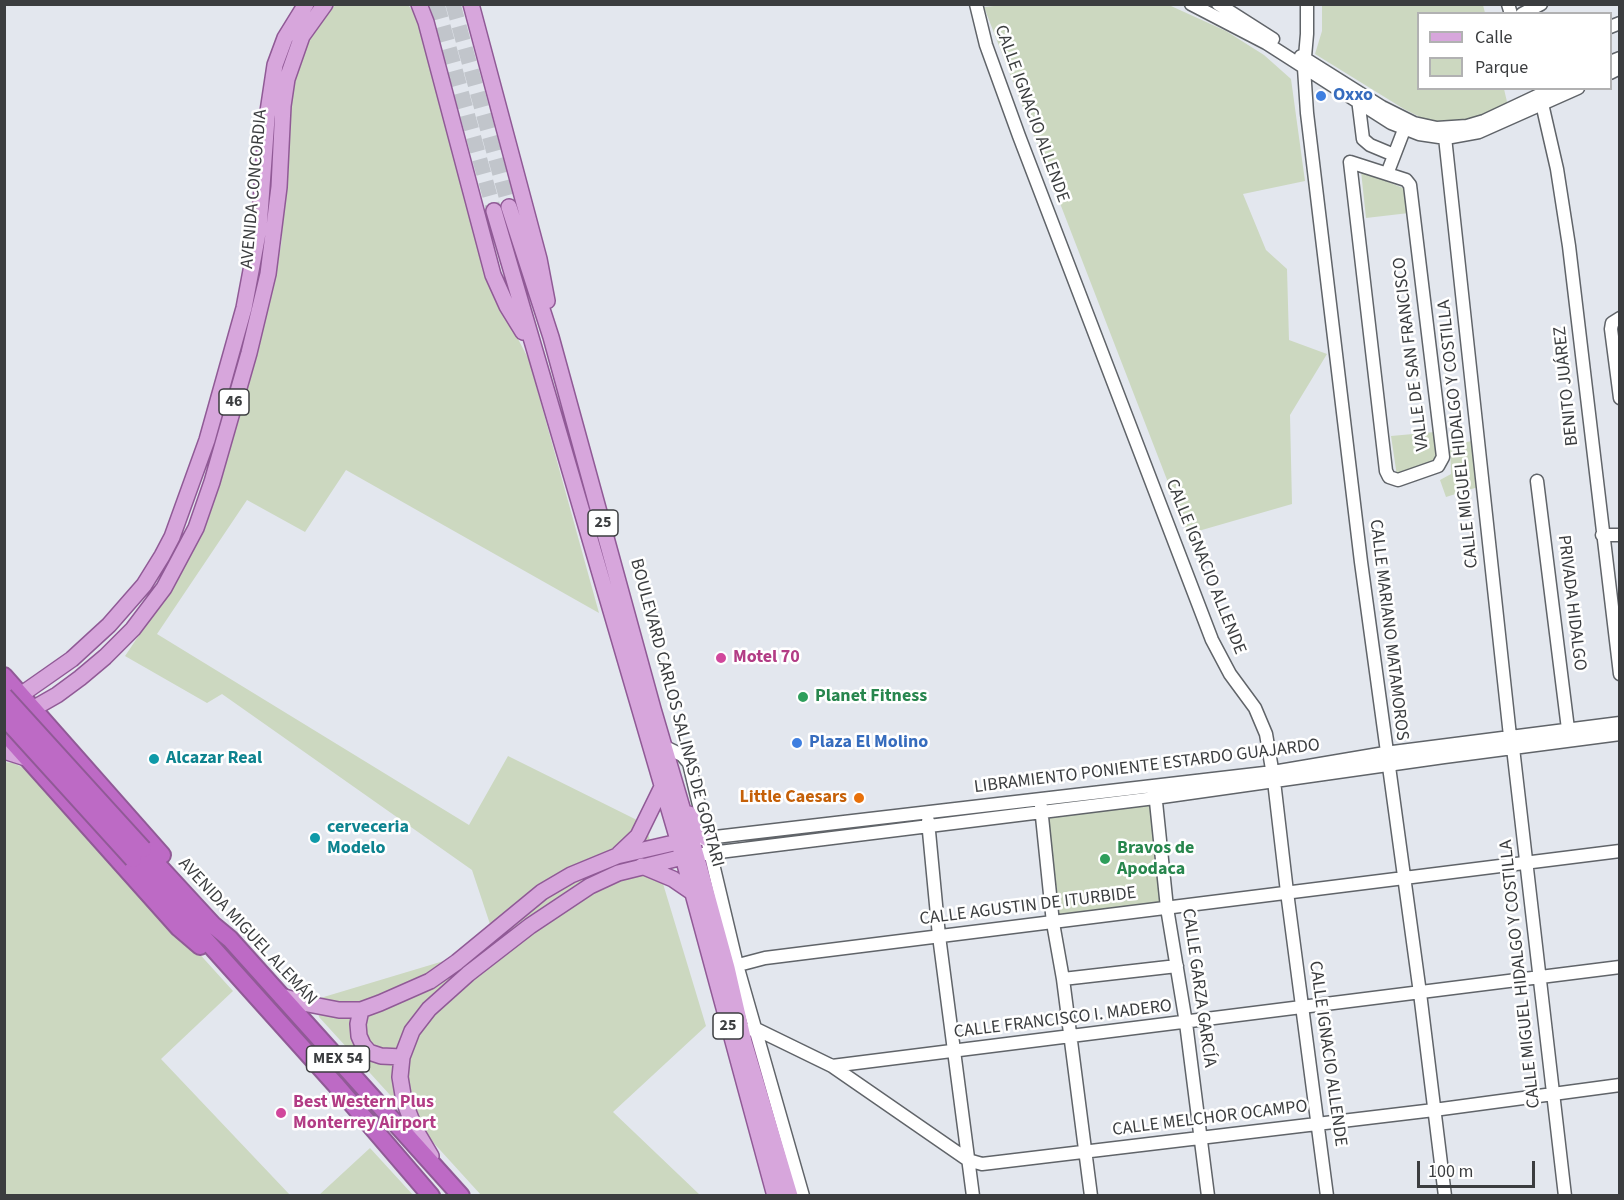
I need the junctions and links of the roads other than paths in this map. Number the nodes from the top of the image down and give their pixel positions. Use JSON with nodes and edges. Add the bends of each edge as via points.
{"nodes":[{"id":1,"x":306,"y":4,"type":"edge"},
{"id":2,"x":325,"y":4,"type":"edge"},
{"id":3,"x":976,"y":4,"type":"edge"},
{"id":4,"x":1191,"y":4,"type":"edge"},
{"id":5,"x":1218,"y":4,"type":"edge"},
{"id":6,"x":1307,"y":4,"type":"edge"},
{"id":7,"x":1541,"y":4,"type":"edge"},
{"id":8,"x":473,"y":7,"type":"edge"},
{"id":9,"x":422,"y":9,"type":"edge"},
{"id":10,"x":1526,"y":12,"type":"edge"},
{"id":11,"x":1304,"y":63,"type":"junction"},
{"id":12,"x":1552,"y":90,"type":"edge"},
{"id":13,"x":1572,"y":90,"type":"edge"},
{"id":14,"x":1358,"y":97,"type":"junction"},
{"id":15,"x":1542,"y":100,"type":"junction"},
{"id":16,"x":1406,"y":125,"type":"junction"},
{"id":17,"x":1445,"y":133,"type":"junction"},
{"id":18,"x":1388,"y":153,"type":"junction"},
{"id":19,"x":1381,"y":172,"type":"junction"},
{"id":20,"x":1620,"y":318,"type":"edge"},
{"id":21,"x":551,"y":337,"type":"junction"},
{"id":22,"x":531,"y":343,"type":"junction"},
{"id":23,"x":1620,"y":399,"type":"edge"},
{"id":24,"x":1537,"y":481,"type":"dead end"},
{"id":25,"x":1620,"y":535,"type":"edge"},
{"id":26,"x":1602,"y":536,"type":"junction"},
{"id":27,"x":1620,"y":674,"type":"edge"},
{"id":28,"x":4,"y":676,"type":"edge"},
{"id":29,"x":13,"y":695,"type":"edge"},
{"id":30,"x":4,"y":706,"type":"edge"},
{"id":31,"x":33,"y":708,"type":"junction"},
{"id":32,"x":4,"y":717,"type":"edge"},
{"id":33,"x":1620,"y":723,"type":"edge"},
{"id":34,"x":4,"y":727,"type":"edge"},
{"id":35,"x":1568,"y":729,"type":"junction"},
{"id":36,"x":4,"y":732,"type":"edge"},
{"id":37,"x":1620,"y":734,"type":"edge"},
{"id":38,"x":1512,"y":742,"type":"junction"},
{"id":39,"x":665,"y":747,"type":"junction"},
{"id":40,"x":70,"y":750,"type":"junction"},
{"id":41,"x":4,"y":751,"type":"edge"},
{"id":42,"x":1385,"y":753,"type":"junction"},
{"id":43,"x":29,"y":759,"type":"junction"},
{"id":44,"x":1388,"y":766,"type":"junction"},
{"id":45,"x":42,"y":774,"type":"junction"},
{"id":46,"x":1274,"y":776,"type":"junction"},
{"id":47,"x":1154,"y":785,"type":"junction"},
{"id":48,"x":662,"y":787,"type":"junction"},
{"id":49,"x":1040,"y":798,"type":"junction"},
{"id":50,"x":1155,"y":798,"type":"junction"},
{"id":51,"x":928,"y":812,"type":"junction"},
{"id":52,"x":1041,"y":812,"type":"junction"},
{"id":53,"x":928,"y":828,"type":"junction"},
{"id":54,"x":694,"y":847,"type":"junction"},
{"id":55,"x":735,"y":850,"type":"junction"},
{"id":56,"x":1620,"y":851,"type":"edge"},
{"id":57,"x":617,"y":856,"type":"junction"},
{"id":58,"x":1527,"y":862,"type":"junction"},
{"id":59,"x":642,"y":866,"type":"junction"},
{"id":60,"x":1403,"y":879,"type":"junction"},
{"id":61,"x":717,"y":884,"type":"junction"},
{"id":62,"x":692,"y":892,"type":"junction"},
{"id":63,"x":1287,"y":892,"type":"junction"},
{"id":64,"x":1167,"y":908,"type":"junction"},
{"id":65,"x":1053,"y":923,"type":"junction"},
{"id":66,"x":207,"y":930,"type":"junction"},
{"id":67,"x":939,"y":936,"type":"junction"},
{"id":68,"x":230,"y":939,"type":"junction"},
{"id":69,"x":216,"y":952,"type":"junction"},
{"id":70,"x":732,"y":966,"type":"junction"},
{"id":71,"x":1177,"y":966,"type":"junction"},
{"id":72,"x":1620,"y":967,"type":"edge"},
{"id":73,"x":1539,"y":978,"type":"junction"},
{"id":74,"x":1063,"y":979,"type":"junction"},
{"id":75,"x":1420,"y":993,"type":"junction"},
{"id":76,"x":281,"y":996,"type":"junction"},
{"id":77,"x":1302,"y":1008,"type":"junction"},
{"id":78,"x":361,"y":1010,"type":"junction"},
{"id":79,"x":1186,"y":1023,"type":"junction"},
{"id":80,"x":748,"y":1030,"type":"junction"},
{"id":81,"x":1070,"y":1037,"type":"junction"},
{"id":82,"x":953,"y":1052,"type":"junction"},
{"id":83,"x":402,"y":1057,"type":"junction"},
{"id":84,"x":832,"y":1066,"type":"junction"},
{"id":85,"x":1620,"y":1085,"type":"edge"},
{"id":86,"x":1552,"y":1093,"type":"junction"},
{"id":87,"x":1434,"y":1110,"type":"junction"},
{"id":88,"x":1319,"y":1124,"type":"junction"},
{"id":89,"x":1202,"y":1139,"type":"junction"},
{"id":90,"x":1085,"y":1152,"type":"junction"},
{"id":91,"x":968,"y":1160,"type":"junction"},
{"id":92,"x":458,"y":1192,"type":"edge"},
{"id":93,"x":431,"y":1196,"type":"edge"},
{"id":94,"x":775,"y":1196,"type":"edge"},
{"id":95,"x":790,"y":1196,"type":"edge"},
{"id":96,"x":802,"y":1196,"type":"edge"},
{"id":97,"x":973,"y":1196,"type":"edge"},
{"id":98,"x":1091,"y":1196,"type":"edge"},
{"id":99,"x":1208,"y":1196,"type":"edge"},
{"id":100,"x":1327,"y":1196,"type":"edge"},
{"id":101,"x":1445,"y":1196,"type":"edge"},
{"id":102,"x":1565,"y":1196,"type":"edge"}],
"edges":[{"from":1,"to":29,"type":"main road","name":"AVENIDA CONCORDIA","number":"46","via":[[285,38],[275,65],[259,228],[244,308],[207,440],[172,537],[144,585],[109,625],[72,659]]},
{"from":2,"to":31,"type":"main road","name":"AVENIDA CONCORDIA","number":"46","via":[[302,36],[287,79],[268,274],[196,528],[168,581],[133,629],[80,678]]},
{"from":3,"to":46,"type":"street","name":"CALLE IGNACIO ALLENDE","via":[[1015,126],[1123,411],[1212,640],[1260,717]]},
{"from":4,"to":11,"type":"street"},
{"from":5,"to":11,"type":"street"},
{"from":6,"to":11,"type":"street","name":"CALLE MARIANO MATAMOROS"},
{"from":7,"to":10,"type":"street"},
{"from":8,"to":21,"type":"main road","via":[[539,259]]},
{"from":9,"to":22,"type":"main road","via":[[493,275]]},
{"from":11,"to":14,"type":"street"},
{"from":11,"to":42,"type":"street","name":"CALLE MARIANO MATAMOROS"},
{"from":12,"to":15,"type":"street"},
{"from":13,"to":15,"type":"street"},
{"from":14,"to":16,"type":"street"},
{"from":14,"to":18,"type":"street","via":[[1364,140]]},
{"from":15,"to":17,"type":"street","via":[[1479,132]]},
{"from":15,"to":26,"type":"street","name":"BENITO JUÁREZ","via":[[1569,246]]},
{"from":16,"to":17,"type":"street","via":[[1419,134]]},
{"from":16,"to":18,"type":"street"},
{"from":17,"to":38,"type":"street","name":"CALLE MIGUEL HIDALGO Y COSTILLA"},
{"from":18,"to":19,"type":"street"},
{"from":19,"to":19,"type":"street","name":"VALLE DE SAN FRANCISCO","via":[[1350,162],[1386,471],[1398,480],[1438,466],[1443,455],[1410,185]]},
{"from":20,"to":23,"type":"street","via":[[1612,323],[1611,329]]},
{"from":21,"to":22,"type":"main road","name":"BOULEVARD CARLOS SALINAS DE GORTARI","number":"25","via":[[502,209]]},
{"from":21,"to":39,"type":"main road","name":"BOULEVARD CARLOS SALINAS DE GORTARI","number":"25"},
{"from":22,"to":48,"type":"main road","name":"BOULEVARD CARLOS SALINAS DE GORTARI","number":"25"},
{"from":24,"to":35,"type":"street","name":"PRIVADA HIDALGO"},
{"from":25,"to":26,"type":"street"},
{"from":26,"to":27,"type":"street","name":"BENITO JUÁREZ"},
{"from":28,"to":29,"type":"highway"},
{"from":29,"to":30,"type":"main road","name":"AVENIDA CONCORDIA","number":"46"},
{"from":29,"to":31,"type":"highway"},
{"from":29,"to":66,"type":"highway","name":"AVENIDA MIGUEL ALEMÁN","number":"MEX 54","bridge":true},
{"from":31,"to":34,"type":"main road","name":"AVENIDA CONCORDIA","number":"46"},
{"from":31,"to":40,"type":"highway"},
{"from":32,"to":66,"type":"highway","name":"AVENIDA MIGUEL ALEMÁN","number":"MEX 54","bridge":true},
{"from":33,"to":35,"type":"street","name":"LIBRAMIENTO PONIENTE ESTARDO GUAJARDO"},
{"from":35,"to":38,"type":"street","name":"LIBRAMIENTO PONIENTE ESTARDO GUAJARDO"},
{"from":36,"to":43,"type":"highway"},
{"from":37,"to":38,"type":"street","name":"LIBRAMIENTO PONIENTE ESTARDO GUAJARDO"},
{"from":38,"to":42,"type":"street","name":"LIBRAMIENTO PONIENTE ESTARDO GUAJARDO"},
{"from":38,"to":44,"type":"street","name":"LIBRAMIENTO PONIENTE ESTARDO GUAJARDO"},
{"from":38,"to":58,"type":"street","name":"CALLE MIGUEL HIDALGO Y COSTILLA"},
{"from":39,"to":54,"type":"main road","name":"BOULEVARD CARLOS SALINAS DE GORTARI","number":"25","via":[[692,821]]},
{"from":39,"to":54,"type":"street","via":[[689,763]]},
{"from":40,"to":45,"type":"highway","via":[[52,745],[44,749],[40,756]]},
{"from":40,"to":68,"type":"highway","via":[[214,912]]},
{"from":41,"to":43,"type":"main road"},
{"from":42,"to":44,"type":"street","name":"CALLE MARIANO MATAMOROS"},
{"from":42,"to":46,"type":"street","name":"LIBRAMIENTO PONIENTE ESTARDO GUAJARDO"},
{"from":43,"to":45,"type":"highway"},
{"from":44,"to":46,"type":"street","name":"LIBRAMIENTO PONIENTE ESTARDO GUAJARDO"},
{"from":44,"to":60,"type":"street","name":"CALLE MARIANO MATAMOROS"},
{"from":45,"to":69,"type":"highway","via":[[179,928],[201,946]]},
{"from":46,"to":47,"type":"street","name":"LIBRAMIENTO PONIENTE ESTARDO GUAJARDO"},
{"from":46,"to":50,"type":"street","name":"LIBRAMIENTO PONIENTE ESTARDO GUAJARDO"},
{"from":46,"to":63,"type":"street","name":"CALLE IGNACIO ALLENDE"},
{"from":47,"to":49,"type":"street","name":"LIBRAMIENTO PONIENTE ESTARDO GUAJARDO"},
{"from":47,"to":50,"type":"street","name":"CALLE GARZA GARCÍA"},
{"from":48,"to":54,"type":"main road","name":"BOULEVARD CARLOS SALINAS DE GORTARI","number":"25"},
{"from":48,"to":57,"type":"main road","via":[[638,836]]},
{"from":49,"to":51,"type":"street","name":"LIBRAMIENTO PONIENTE ESTARDO GUAJARDO"},
{"from":49,"to":52,"type":"street"},
{"from":50,"to":52,"type":"street","name":"LIBRAMIENTO PONIENTE ESTARDO GUAJARDO"},
{"from":50,"to":64,"type":"street","name":"CALLE GARZA GARCÍA"},
{"from":51,"to":53,"type":"street"},
{"from":51,"to":54,"type":"street","name":"LIBRAMIENTO PONIENTE ESTARDO GUAJARDO"},
{"from":52,"to":53,"type":"street","name":"LIBRAMIENTO PONIENTE ESTARDO GUAJARDO"},
{"from":52,"to":65,"type":"street"},
{"from":53,"to":55,"type":"street","name":"LIBRAMIENTO PONIENTE ESTARDO GUAJARDO"},
{"from":53,"to":67,"type":"street"},
{"from":54,"to":55,"type":"street","name":"LIBRAMIENTO PONIENTE ESTARDO GUAJARDO"},
{"from":54,"to":57,"type":"main road"},
{"from":54,"to":59,"type":"main road"},
{"from":54,"to":61,"type":"street"},
{"from":54,"to":62,"type":"main road","name":"BOULEVARD CARLOS SALINAS DE GORTARI","number":"25"},
{"from":54,"to":70,"type":"main road","name":"BOULEVARD CARLOS SALINAS DE GORTARI","number":"25"},
{"from":55,"to":61,"type":"street","via":[[727,854],[718,868]]},
{"from":56,"to":58,"type":"street","name":"CALLE AGUSTIN DE ITURBIDE"},
{"from":57,"to":78,"type":"main road","via":[[542,892],[430,981]]},
{"from":58,"to":60,"type":"street","name":"CALLE AGUSTIN DE ITURBIDE"},
{"from":58,"to":73,"type":"street","name":"CALLE MIGUEL HIDALGO Y COSTILLA"},
{"from":59,"to":62,"type":"main road"},
{"from":59,"to":83,"type":"main road","via":[[618,873],[576,895],[468,974],[429,1009],[412,1031]]},
{"from":60,"to":63,"type":"street","name":"CALLE AGUSTIN DE ITURBIDE"},
{"from":60,"to":75,"type":"street","name":"CALLE MARIANO MATAMOROS"},
{"from":61,"to":70,"type":"street"},
{"from":62,"to":94,"type":"main road","name":"BOULEVARD CARLOS SALINAS DE GORTARI","number":"25"},
{"from":63,"to":64,"type":"street","name":"CALLE AGUSTIN DE ITURBIDE"},
{"from":63,"to":77,"type":"street","name":"CALLE IGNACIO ALLENDE"},
{"from":64,"to":65,"type":"street","name":"CALLE AGUSTIN DE ITURBIDE"},
{"from":64,"to":71,"type":"street","name":"CALLE GARZA GARCÍA"},
{"from":65,"to":67,"type":"street","name":"CALLE AGUSTIN DE ITURBIDE"},
{"from":65,"to":74,"type":"street"},
{"from":66,"to":68,"type":"highway","name":"AVENIDA MIGUEL ALEMÁN","number":"MEX 54"},
{"from":66,"to":69,"type":"highway","name":"AVENIDA MIGUEL ALEMÁN","number":"MEX 54"},
{"from":67,"to":70,"type":"street","name":"CALLE AGUSTIN DE ITURBIDE","via":[[765,958]]},
{"from":67,"to":82,"type":"street"},
{"from":68,"to":76,"type":"highway","name":"AVENIDA MIGUEL ALEMÁN","number":"MEX 54"},
{"from":69,"to":93,"type":"highway","name":"AVENIDA MIGUEL ALEMÁN","number":"MEX 54"},
{"from":70,"to":80,"type":"main road","name":"BOULEVARD CARLOS SALINAS DE GORTARI","number":"25"},
{"from":71,"to":74,"type":"street"},
{"from":71,"to":79,"type":"street","name":"CALLE GARZA GARCÍA"},
{"from":72,"to":73,"type":"street","name":"CALLE FRANCISCO I. MADERO"},
{"from":73,"to":75,"type":"street","name":"CALLE FRANCISCO I. MADERO"},
{"from":73,"to":86,"type":"street","name":"CALLE MIGUEL HIDALGO Y COSTILLA"},
{"from":74,"to":81,"type":"street"},
{"from":75,"to":77,"type":"street","name":"CALLE FRANCISCO I. MADERO"},
{"from":75,"to":87,"type":"street","name":"CALLE MARIANO MATAMOROS"},
{"from":76,"to":78,"type":"main road","via":[[330,1009]]},
{"from":76,"to":92,"type":"highway","name":"AVENIDA MIGUEL ALEMÁN","number":"MEX 54"},
{"from":77,"to":79,"type":"street","name":"CALLE FRANCISCO I. MADERO"},
{"from":77,"to":88,"type":"street","name":"CALLE IGNACIO ALLENDE"},
{"from":78,"to":83,"type":"main road","via":[[358,1036],[369,1052]]},
{"from":79,"to":81,"type":"street","name":"CALLE FRANCISCO I. MADERO"},
{"from":79,"to":89,"type":"street","name":"CALLE GARZA GARCÍA"},
{"from":80,"to":84,"type":"street","name":"CALLE MELCHOR OCAMPO"},
{"from":80,"to":95,"type":"main road","name":"BOULEVARD CARLOS SALINAS DE GORTARI","number":"25"},
{"from":80,"to":96,"type":"street"},
{"from":81,"to":82,"type":"street","name":"CALLE FRANCISCO I. MADERO"},
{"from":81,"to":90,"type":"street"},
{"from":82,"to":84,"type":"street","name":"CALLE FRANCISCO I. MADERO"},
{"from":82,"to":91,"type":"street"},
{"from":83,"to":92,"type":"main road","via":[[404,1101],[415,1130]]},
{"from":84,"to":91,"type":"street","name":"CALLE MELCHOR OCAMPO"},
{"from":85,"to":86,"type":"street","name":"CALLE MELCHOR OCAMPO"},
{"from":86,"to":87,"type":"street","name":"CALLE MELCHOR OCAMPO"},
{"from":86,"to":102,"type":"street","name":"CALLE MIGUEL HIDALGO Y COSTILLA"},
{"from":87,"to":88,"type":"street","name":"CALLE MELCHOR OCAMPO"},
{"from":87,"to":101,"type":"street","name":"CALLE MARIANO MATAMOROS"},
{"from":88,"to":89,"type":"street","name":"CALLE MELCHOR OCAMPO"},
{"from":88,"to":100,"type":"street","name":"CALLE IGNACIO ALLENDE"},
{"from":89,"to":90,"type":"street","name":"CALLE MELCHOR OCAMPO"},
{"from":89,"to":99,"type":"street","name":"CALLE GARZA GARCÍA"},
{"from":90,"to":91,"type":"street","name":"CALLE MELCHOR OCAMPO","via":[[989,1164]]},
{"from":90,"to":98,"type":"street"},
{"from":91,"to":97,"type":"street"}]}
